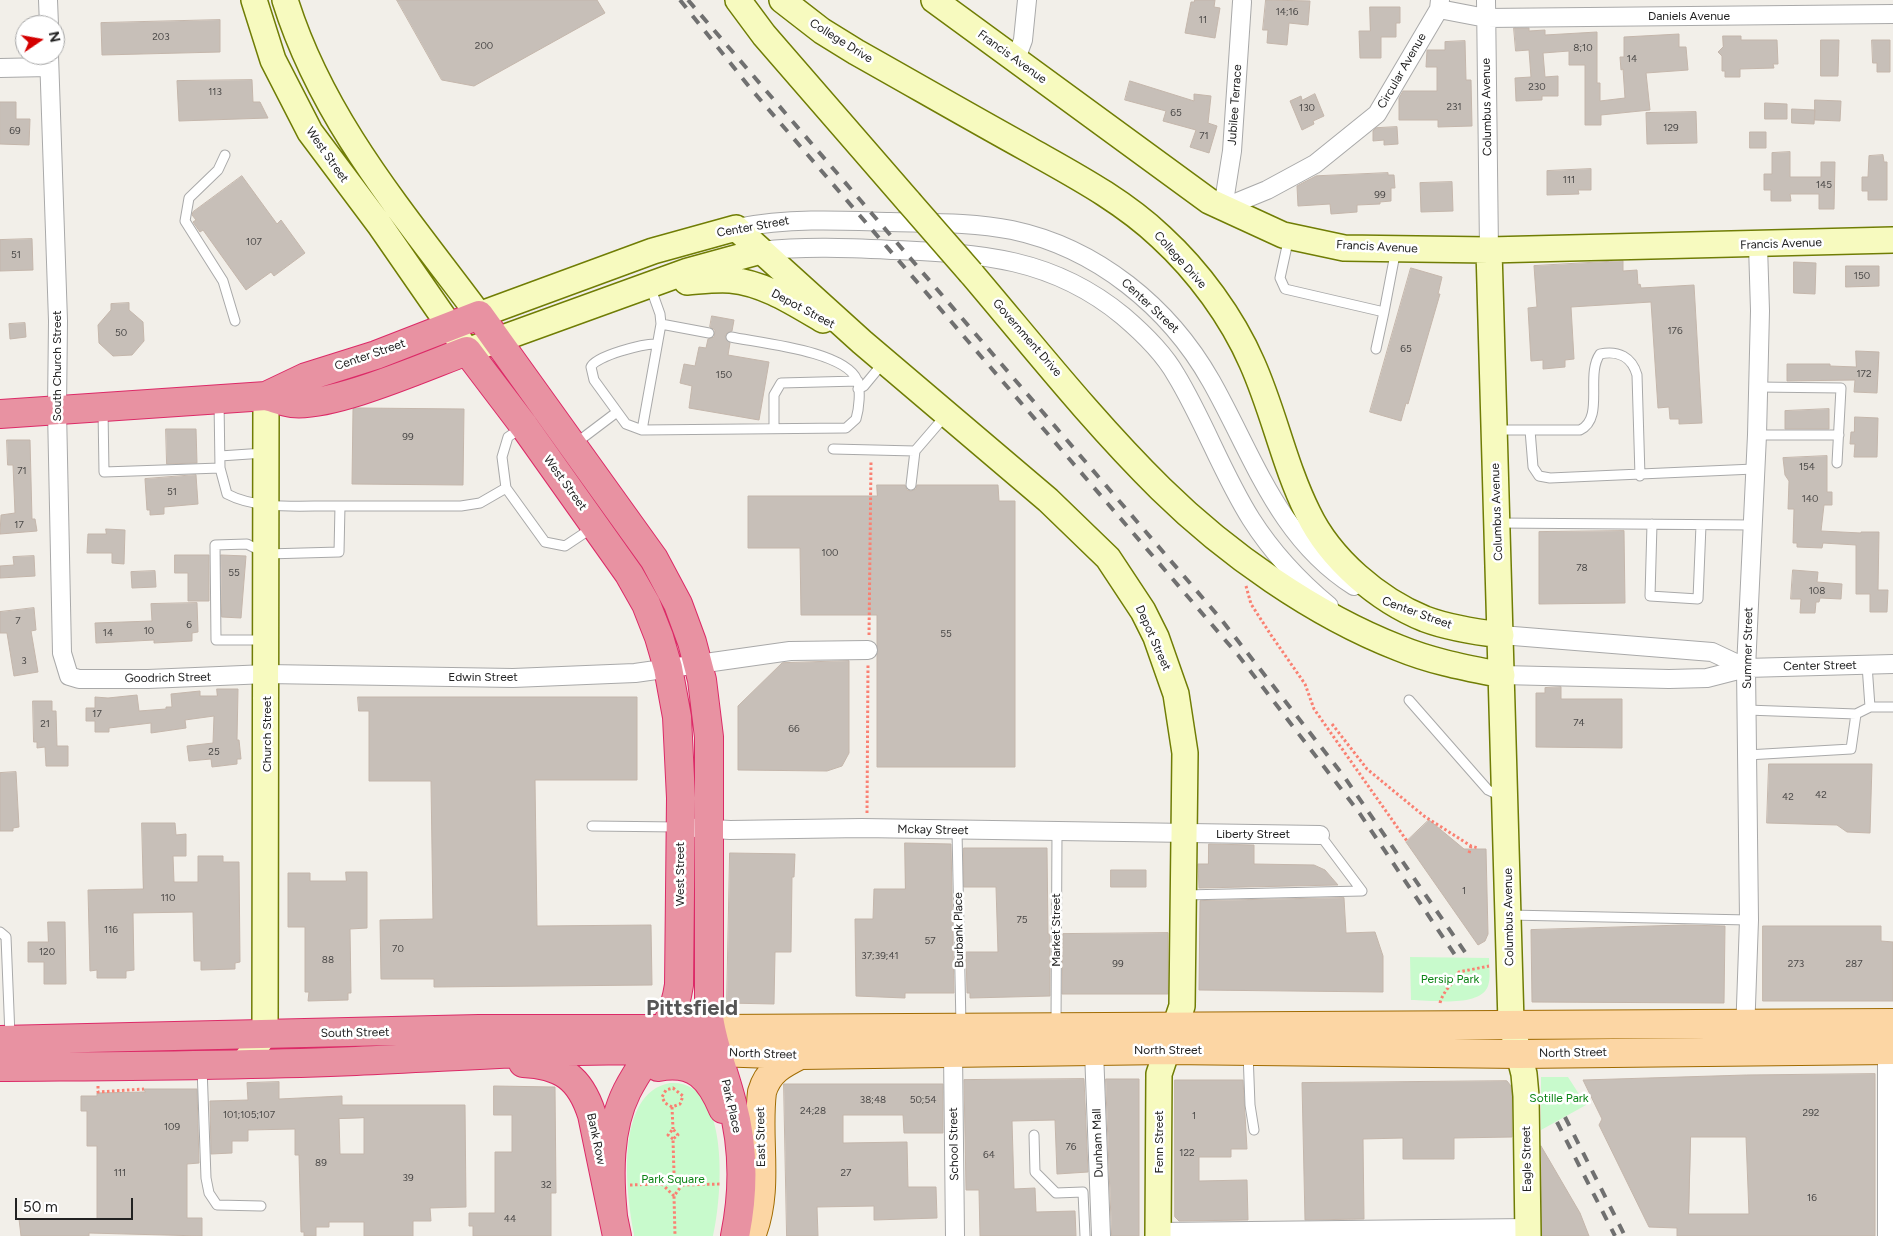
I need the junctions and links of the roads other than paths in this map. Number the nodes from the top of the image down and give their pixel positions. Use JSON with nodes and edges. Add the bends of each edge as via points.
{"nodes":[{"id":1,"x":48,"y":0,"type":"edge"},
{"id":2,"x":254,"y":0,"type":"edge"},
{"id":3,"x":285,"y":0,"type":"edge"},
{"id":4,"x":738,"y":0,"type":"edge"},
{"id":5,"x":782,"y":0,"type":"edge"},
{"id":6,"x":934,"y":0,"type":"edge"},
{"id":7,"x":1027,"y":0,"type":"edge"},
{"id":8,"x":1242,"y":2,"type":"dead end"},
{"id":9,"x":1439,"y":4,"type":"edge"},
{"id":10,"x":1486,"y":9,"type":"edge"},
{"id":11,"x":1893,"y":14,"type":"edge"},
{"id":12,"x":49,"y":15,"type":"edge"},
{"id":13,"x":1016,"y":59,"type":"junction"},
{"id":14,"x":21,"y":65,"type":"edge"},
{"id":15,"x":49,"y":65,"type":"edge"},
{"id":16,"x":0,"y":68,"type":"edge"},
{"id":17,"x":225,"y":155,"type":"dead end"},
{"id":18,"x":1223,"y":208,"type":"junction"},
{"id":19,"x":736,"y":228,"type":"junction"},
{"id":20,"x":1289,"y":236,"type":"junction"},
{"id":21,"x":1893,"y":240,"type":"edge"},
{"id":22,"x":1758,"y":245,"type":"junction"},
{"id":23,"x":1396,"y":249,"type":"junction"},
{"id":24,"x":1489,"y":250,"type":"junction"},
{"id":25,"x":761,"y":251,"type":"junction"},
{"id":26,"x":651,"y":285,"type":"junction"},
{"id":27,"x":1384,"y":312,"type":"junction"},
{"id":28,"x":479,"y":315,"type":"junction"},
{"id":29,"x":235,"y":321,"type":"dead end"},
{"id":30,"x":661,"y":324,"type":"junction"},
{"id":31,"x":450,"y":326,"type":"junction"},
{"id":32,"x":709,"y":333,"type":"dead end"},
{"id":33,"x":731,"y":337,"type":"dead end"},
{"id":34,"x":498,"y":340,"type":"junction"},
{"id":35,"x":862,"y":342,"type":"junction"},
{"id":36,"x":658,"y":344,"type":"junction"},
{"id":37,"x":1376,"y":349,"type":"dead end"},
{"id":38,"x":467,"y":351,"type":"junction"},
{"id":39,"x":884,"y":361,"type":"junction"},
{"id":40,"x":858,"y":385,"type":"junction"},
{"id":41,"x":1757,"y":387,"type":"junction"},
{"id":42,"x":266,"y":396,"type":"junction"},
{"id":43,"x":219,"y":399,"type":"junction"},
{"id":44,"x":103,"y":405,"type":"junction"},
{"id":45,"x":57,"y":410,"type":"junction"},
{"id":46,"x":618,"y":412,"type":"junction"},
{"id":47,"x":948,"y":413,"type":"junction"},
{"id":48,"x":0,"y":414,"type":"edge"},
{"id":49,"x":524,"y":426,"type":"junction"},
{"id":50,"x":774,"y":428,"type":"junction"},
{"id":51,"x":642,"y":430,"type":"junction"},
{"id":52,"x":1495,"y":430,"type":"junction"},
{"id":53,"x":1530,"y":430,"type":"junction"},
{"id":54,"x":1757,"y":435,"type":"junction"},
{"id":55,"x":1839,"y":435,"type":"junction"},
{"id":56,"x":574,"y":445,"type":"junction"},
{"id":57,"x":833,"y":449,"type":"dead end"},
{"id":58,"x":915,"y":451,"type":"junction"},
{"id":59,"x":266,"y":453,"type":"junction"},
{"id":60,"x":220,"y":456,"type":"junction"},
{"id":61,"x":1837,"y":463,"type":"dead end"},
{"id":62,"x":220,"y":468,"type":"junction"},
{"id":63,"x":1754,"y":469,"type":"junction"},
{"id":64,"x":1640,"y":476,"type":"junction"},
{"id":65,"x":911,"y":485,"type":"dead end"},
{"id":66,"x":506,"y":488,"type":"junction"},
{"id":67,"x":266,"y":504,"type":"junction"},
{"id":68,"x":340,"y":506,"type":"junction"},
{"id":69,"x":1498,"y":523,"type":"junction"},
{"id":70,"x":1652,"y":524,"type":"junction"},
{"id":71,"x":596,"y":525,"type":"junction"},
{"id":72,"x":1701,"y":525,"type":"junction"},
{"id":73,"x":1752,"y":525,"type":"junction"},
{"id":74,"x":267,"y":554,"type":"junction"},
{"id":75,"x":1425,"y":619,"type":"junction"},
{"id":76,"x":1359,"y":630,"type":"junction"},
{"id":77,"x":1501,"y":635,"type":"junction"},
{"id":78,"x":267,"y":640,"type":"junction"},
{"id":79,"x":868,"y":650,"type":"road end"},
{"id":80,"x":698,"y":663,"type":"junction"},
{"id":81,"x":1893,"y":664,"type":"edge"},
{"id":82,"x":1867,"y":665,"type":"junction"},
{"id":83,"x":668,"y":668,"type":"junction"},
{"id":84,"x":1746,"y":668,"type":"junction"},
{"id":85,"x":267,"y":674,"type":"junction"},
{"id":86,"x":1502,"y":675,"type":"junction"},
{"id":87,"x":69,"y":676,"type":"joint"},
{"id":88,"x":1409,"y":700,"type":"dead end"},
{"id":89,"x":1870,"y":707,"type":"junction"},
{"id":90,"x":1893,"y":707,"type":"edge"},
{"id":91,"x":1747,"y":710,"type":"junction"},
{"id":92,"x":1856,"y":714,"type":"junction"},
{"id":93,"x":1747,"y":755,"type":"junction"},
{"id":94,"x":1506,"y":798,"type":"junction"},
{"id":95,"x":592,"y":826,"type":"dead end"},
{"id":96,"x":680,"y":827,"type":"junction"},
{"id":97,"x":708,"y":828,"type":"junction"},
{"id":98,"x":957,"y":831,"type":"junction"},
{"id":99,"x":1057,"y":832,"type":"junction"},
{"id":100,"x":1186,"y":834,"type":"junction"},
{"id":101,"x":1320,"y":835,"type":"joint"},
{"id":102,"x":1184,"y":895,"type":"junction"},
{"id":103,"x":1509,"y":915,"type":"junction"},
{"id":104,"x":1749,"y":920,"type":"junction"},
{"id":105,"x":0,"y":932,"type":"edge"},
{"id":106,"x":1512,"y":1023,"type":"junction"},
{"id":107,"x":1745,"y":1023,"type":"junction"},
{"id":108,"x":1890,"y":1023,"type":"edge"},
{"id":109,"x":1056,"y":1027,"type":"junction"},
{"id":110,"x":265,"y":1034,"type":"junction"},
{"id":111,"x":1172,"y":1038,"type":"junction"},
{"id":112,"x":5,"y":1040,"type":"edge"},
{"id":113,"x":660,"y":1040,"type":"junction"},
{"id":114,"x":957,"y":1040,"type":"junction"},
{"id":115,"x":1890,"y":1050,"type":"edge"},
{"id":116,"x":709,"y":1051,"type":"junction"},
{"id":117,"x":1094,"y":1051,"type":"junction"},
{"id":118,"x":1248,"y":1051,"type":"junction"},
{"id":119,"x":1745,"y":1051,"type":"junction"},
{"id":120,"x":1520,"y":1054,"type":"junction"},
{"id":121,"x":800,"y":1055,"type":"junction"},
{"id":122,"x":443,"y":1057,"type":"junction"},
{"id":123,"x":242,"y":1064,"type":"junction"},
{"id":124,"x":202,"y":1065,"type":"junction"},
{"id":125,"x":0,"y":1068,"type":"edge"},
{"id":126,"x":633,"y":1080,"type":"junction"},
{"id":127,"x":1254,"y":1130,"type":"dead end"},
{"id":128,"x":1034,"y":1135,"type":"dead end"},
{"id":129,"x":261,"y":1206,"type":"dead end"},
{"id":130,"x":615,"y":1226,"type":"edge"},
{"id":131,"x":1528,"y":1232,"type":"edge"},
{"id":132,"x":1158,"y":1234,"type":"edge"},
{"id":133,"x":735,"y":1236,"type":"edge"},
{"id":134,"x":751,"y":1236,"type":"edge"},
{"id":135,"x":954,"y":1236,"type":"edge"},
{"id":136,"x":1086,"y":1236,"type":"edge"},
{"id":137,"x":1101,"y":1236,"type":"edge"},
{"id":138,"x":1887,"y":1236,"type":"edge"}],
"edges":[{"from":1,"to":12,"type":"street"},
{"from":2,"to":31,"type":"street","name":"West Street","via":[[273,60],[310,132]]},
{"from":3,"to":28,"type":"street","via":[[306,60],[344,130]]},
{"from":4,"to":76,"type":"street","name":"Government Drive","bridge":true,"via":[[764,35],[1162,490],[1211,533],[1257,567],[1306,601]]},
{"from":5,"to":75,"type":"street","name":"College Drive","via":[[835,39],[1105,194],[1162,237],[1204,286],[1244,347],[1300,496],[1318,532],[1348,567],[1386,598]]},
{"from":6,"to":13,"type":"street","name":"Francis Avenue"},
{"from":7,"to":13,"type":"street","via":[[1023,40]]},
{"from":8,"to":18,"type":"street","name":"Jubilee Terrace","via":[[1232,151]]},
{"from":9,"to":10,"type":"street","name":"Daniels Avenue"},
{"from":9,"to":18,"type":"street","name":"Circular Avenue","via":[[1377,114],[1315,164],[1267,190]]},
{"from":10,"to":11,"type":"street","name":"Daniels Avenue"},
{"from":10,"to":24,"type":"street","name":"Columbus Avenue"},
{"from":13,"to":18,"type":"street","name":"Francis Avenue"},
{"from":14,"to":16,"type":"street"},
{"from":15,"to":45,"type":"street","name":"South Church Street","via":[[58,321]]},
{"from":17,"to":29,"type":"lane","via":[[218,170],[189,198],[186,221],[224,282]]},
{"from":18,"to":20,"type":"street","name":"Francis Avenue"},
{"from":19,"to":25,"type":"street","name":"Depot Street"},
{"from":19,"to":28,"type":"street","name":"Center Street","via":[[653,251]]},
{"from":19,"to":75,"type":"street","name":"Center Street","via":[[804,219],[970,225],[1032,236],[1096,263],[1142,296],[1180,335],[1211,382],[1267,491],[1298,537],[1346,581],[1383,602]]},
{"from":20,"to":23,"type":"street","name":"Francis Avenue","via":[[1344,248]]},
{"from":20,"to":27,"type":"lane","via":[[1280,278],[1285,289]]},
{"from":21,"to":22,"type":"street","name":"Francis Avenue"},
{"from":22,"to":24,"type":"street","name":"Francis Avenue"},
{"from":22,"to":41,"type":"street","name":"Summer Street"},
{"from":23,"to":24,"type":"street","name":"Francis Avenue"},
{"from":23,"to":27,"type":"lane"},
{"from":24,"to":52,"type":"street","name":"Columbus Avenue"},
{"from":25,"to":26,"type":"street","name":"Center Street"},
{"from":25,"to":35,"type":"street","name":"Depot Street"},
{"from":25,"to":76,"type":"street","name":"Center Street","via":[[836,247],[991,256],[1035,266],[1086,290],[1110,306],[1156,347],[1175,373],[1236,493],[1260,532],[1304,583]]},
{"from":26,"to":30,"type":"lane"},
{"from":26,"to":34,"type":"street","name":"Center Street"},
{"from":26,"to":35,"type":"street","name":"Depot Street","via":[[717,280],[754,285],[789,300]]},
{"from":27,"to":37,"type":"lane"},
{"from":28,"to":31,"type":"highway","name":"Center Street"},
{"from":28,"to":34,"type":"highway"},
{"from":30,"to":32,"type":"lane"},
{"from":30,"to":36,"type":"lane"},
{"from":31,"to":38,"type":"street","name":"West Street"},
{"from":31,"to":42,"type":"highway","name":"Center Street","via":[[376,355],[306,377]]},
{"from":33,"to":40,"type":"lane","via":[[832,358],[854,375]]},
{"from":34,"to":38,"type":"street","name":"Center Street"},
{"from":34,"to":56,"type":"highway"},
{"from":35,"to":39,"type":"street","name":"Depot Street"},
{"from":36,"to":46,"type":"lane","via":[[647,343],[593,363],[591,373],[594,380]]},
{"from":36,"to":51,"type":"lane"},
{"from":38,"to":42,"type":"highway","name":"Center Street","via":[[313,403],[291,403]]},
{"from":38,"to":49,"type":"highway","name":"West Street"},
{"from":39,"to":40,"type":"lane","via":[[864,386]]},
{"from":39,"to":47,"type":"street","name":"Depot Street"},
{"from":40,"to":50,"type":"lane","via":[[856,419],[846,428]]},
{"from":40,"to":50,"type":"lane","via":[[781,383],[774,395]]},
{"from":41,"to":54,"type":"street","name":"Summer Street"},
{"from":41,"to":55,"type":"lane","via":[[1841,388]]},
{"from":42,"to":43,"type":"highway","name":"Center Street"},
{"from":42,"to":59,"type":"street","name":"Church Street"},
{"from":43,"to":44,"type":"highway","name":"Center Street"},
{"from":43,"to":60,"type":"lane"},
{"from":44,"to":45,"type":"highway","name":"Center Street"},
{"from":44,"to":62,"type":"lane","via":[[104,472]]},
{"from":45,"to":48,"type":"highway","name":"Center Street"},
{"from":45,"to":87,"type":"street","name":"South Church Street","via":[[62,653]]},
{"from":46,"to":51,"type":"lane","via":[[626,424]]},
{"from":46,"to":56,"type":"lane"},
{"from":47,"to":58,"type":"lane"},
{"from":47,"to":100,"type":"street","name":"Depot Street","via":[[1080,529],[1108,558],[1143,611],[1167,666],[1182,721]]},
{"from":49,"to":66,"type":"lane","via":[[508,437],[502,457]]},
{"from":49,"to":71,"type":"highway","name":"West Street"},
{"from":50,"to":51,"type":"lane"},
{"from":52,"to":53,"type":"lane"},
{"from":52,"to":69,"type":"street","name":"Columbus Avenue"},
{"from":53,"to":64,"type":"lane","via":[[1533,467],[1539,476]]},
{"from":53,"to":64,"type":"lane","via":[[1580,430],[1588,426],[1592,417],[1596,359],[1600,354],[1610,352],[1624,355],[1634,364],[1637,375]]},
{"from":54,"to":55,"type":"lane"},
{"from":54,"to":63,"type":"street","name":"Summer Street"},
{"from":55,"to":61,"type":"lane"},
{"from":56,"to":80,"type":"highway","via":[[658,566],[678,604]]},
{"from":57,"to":58,"type":"lane"},
{"from":58,"to":65,"type":"lane"},
{"from":59,"to":60,"type":"lane"},
{"from":59,"to":67,"type":"street","name":"Church Street"},
{"from":60,"to":62,"type":"lane"},
{"from":62,"to":67,"type":"lane","via":[[227,494],[238,500]]},
{"from":63,"to":64,"type":"lane"},
{"from":63,"to":73,"type":"street","name":"Summer Street"},
{"from":66,"to":68,"type":"lane","via":[[480,503],[461,506]]},
{"from":66,"to":71,"type":"lane","via":[[544,542],[564,546]]},
{"from":67,"to":68,"type":"lane"},
{"from":67,"to":74,"type":"street","name":"Church Street"},
{"from":68,"to":74,"type":"lane","via":[[339,552]]},
{"from":69,"to":70,"type":"lane"},
{"from":69,"to":77,"type":"street","name":"Columbus Avenue"},
{"from":70,"to":72,"type":"lane"},
{"from":70,"to":72,"type":"lane","via":[[1650,596],[1698,599]]},
{"from":71,"to":83,"type":"highway","name":"West Street","via":[[646,604]]},
{"from":72,"to":73,"type":"lane"},
{"from":73,"to":84,"type":"street","name":"Summer Street"},
{"from":74,"to":78,"type":"street","name":"Church Street"},
{"from":74,"to":78,"type":"lane","via":[[247,544],[215,545],[216,640]]},
{"from":75,"to":77,"type":"street","name":"Center Street"},
{"from":76,"to":86,"type":"street","name":"Center Street","via":[[1428,658]]},
{"from":77,"to":84,"type":"street","name":"Center Street","via":[[1712,652]]},
{"from":77,"to":86,"type":"street","name":"Columbus Avenue"},
{"from":78,"to":85,"type":"street","name":"Church Street"},
{"from":79,"to":80,"type":"street","name":"Edwin Street","via":[[790,651]]},
{"from":80,"to":83,"type":"street","name":"Edwin Street"},
{"from":80,"to":97,"type":"highway","via":[[709,737]]},
{"from":81,"to":82,"type":"street","name":"Center Street"},
{"from":82,"to":84,"type":"street","name":"Center Street"},
{"from":82,"to":89,"type":"lane"},
{"from":83,"to":85,"type":"street","name":"Edwin Street","via":[[635,673],[513,678]]},
{"from":83,"to":96,"type":"highway","name":"West Street","via":[[677,725]]},
{"from":84,"to":86,"type":"street","name":"Center Street","via":[[1707,678]]},
{"from":84,"to":91,"type":"street","name":"Summer Street"},
{"from":85,"to":87,"type":"street","name":"Goodrich Street","via":[[148,679],[79,679]]},
{"from":85,"to":110,"type":"street","name":"Church Street"},
{"from":86,"to":94,"type":"street","name":"Columbus Avenue"},
{"from":88,"to":94,"type":"lane","via":[[1488,790]]},
{"from":89,"to":90,"type":"lane"},
{"from":89,"to":92,"type":"lane"},
{"from":91,"to":92,"type":"lane"},
{"from":91,"to":93,"type":"street","name":"Summer Street"},
{"from":92,"to":93,"type":"lane","via":[[1851,749]]},
{"from":93,"to":104,"type":"street","name":"Summer Street"},
{"from":94,"to":103,"type":"street","name":"Columbus Avenue"},
{"from":95,"to":96,"type":"lane"},
{"from":96,"to":97,"type":"street","name":"Mckay Street"},
{"from":96,"to":113,"type":"highway","name":"West Street","via":[[679,985],[674,1010]]},
{"from":97,"to":98,"type":"street","name":"Mckay Street"},
{"from":97,"to":116,"type":"highway"},
{"from":98,"to":99,"type":"street","name":"Mckay Street"},
{"from":98,"to":114,"type":"lane","name":"Burbank Place"},
{"from":99,"to":100,"type":"street","name":"Mckay Street"},
{"from":99,"to":109,"type":"lane","name":"Market Street"},
{"from":100,"to":101,"type":"street","name":"Liberty Street"},
{"from":100,"to":102,"type":"street","name":"Depot Street"},
{"from":101,"to":102,"type":"lane","via":[[1362,892]]},
{"from":102,"to":111,"type":"street","name":"Depot Street","via":[[1182,1006]]},
{"from":103,"to":104,"type":"lane"},
{"from":103,"to":106,"type":"street","name":"Columbus Avenue"},
{"from":104,"to":107,"type":"street","name":"Summer Street"},
{"from":105,"to":112,"type":"lane","via":[[6,937]]},
{"from":106,"to":107,"type":"main road","name":"North Street"},
{"from":106,"to":111,"type":"main road","name":"North Street"},
{"from":106,"to":120,"type":"street","name":"Eagle Street"},
{"from":107,"to":108,"type":"main road","name":"North Street"},
{"from":107,"to":119,"type":"street","name":"Summer Street"},
{"from":108,"to":115,"type":"street"},
{"from":109,"to":111,"type":"main road","name":"North Street"},
{"from":109,"to":114,"type":"main road","name":"North Street"},
{"from":110,"to":112,"type":"highway","name":"South Street"},
{"from":110,"to":113,"type":"highway","name":"South Street","via":[[480,1030]]},
{"from":110,"to":123,"type":"street"},
{"from":111,"to":117,"type":"main road","name":"North Street"},
{"from":111,"to":118,"type":"main road","name":"North Street"},
{"from":111,"to":132,"type":"street","name":"Fenn Street","via":[[1159,1074]]},
{"from":113,"to":116,"type":"highway","name":"North Street"},
{"from":113,"to":122,"type":"highway","name":"North Street"},
{"from":113,"to":126,"type":"highway","name":"Bank Row"},
{"from":114,"to":116,"type":"main road","name":"North Street"},
{"from":114,"to":117,"type":"main road","name":"North Street"},
{"from":114,"to":121,"type":"main road","name":"North Street"},
{"from":114,"to":135,"type":"street","name":"School Street"},
{"from":115,"to":119,"type":"main road","name":"North Street"},
{"from":115,"to":138,"type":"street"},
{"from":116,"to":121,"type":"main road","name":"North Street"},
{"from":116,"to":126,"type":"highway","via":[[685,1066],[671,1064],[645,1071]]},
{"from":116,"to":133,"type":"highway","name":"Park Place","via":[[715,1090],[741,1154],[742,1179]]},
{"from":117,"to":137,"type":"street","name":"Dunham Mall"},
{"from":118,"to":120,"type":"main road","name":"North Street"},
{"from":118,"to":127,"type":"lane"},
{"from":119,"to":120,"type":"main road","name":"North Street"},
{"from":120,"to":131,"type":"street","name":"Eagle Street","via":[[1526,1096]]},
{"from":121,"to":134,"type":"main road","name":"East Street","via":[[775,1069],[764,1084],[762,1182]]},
{"from":122,"to":123,"type":"highway"},
{"from":122,"to":130,"type":"highway","name":"Bank Row","via":[[541,1064],[568,1075],[581,1089],[589,1105]]},
{"from":123,"to":124,"type":"highway"},
{"from":124,"to":125,"type":"highway"},
{"from":124,"to":129,"type":"lane","via":[[209,1194],[217,1205]]},
{"from":126,"to":130,"type":"highway","name":"Bank Row","via":[[622,1105],[611,1162]]},
{"from":128,"to":136,"type":"lane","via":[[1035,1172],[1056,1193],[1083,1192]]},
{"from":131,"to":132,"type":"street"}]}
